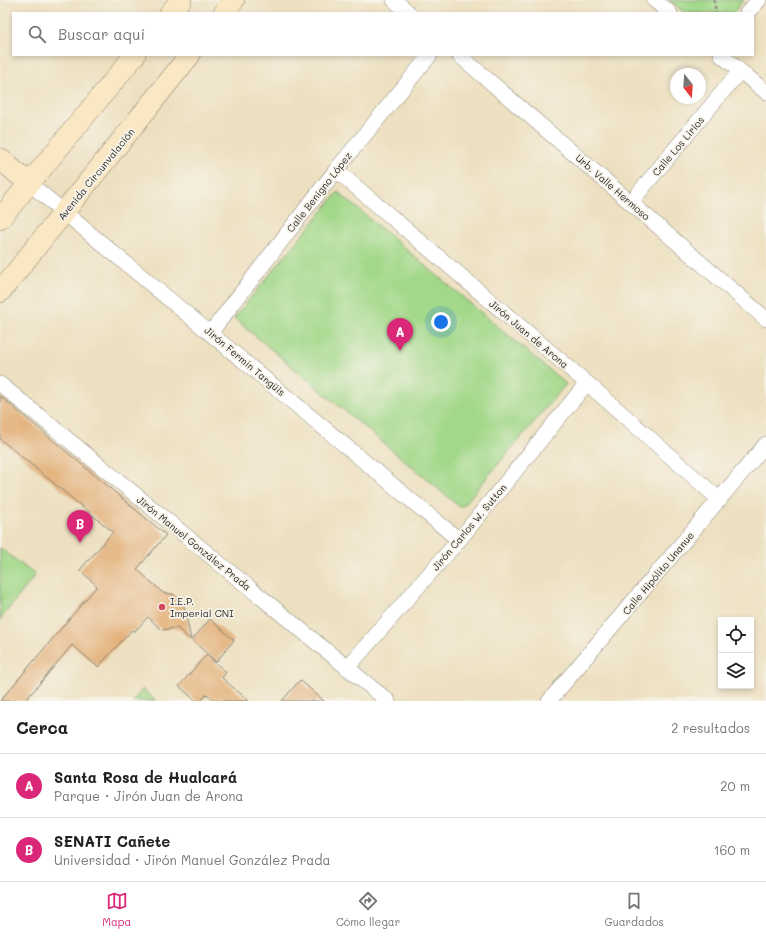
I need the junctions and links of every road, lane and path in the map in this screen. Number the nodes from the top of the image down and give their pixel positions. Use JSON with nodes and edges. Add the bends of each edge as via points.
{"nodes":[{"id":1,"x":181,"y":0,"type":"edge"},
{"id":2,"x":234,"y":0,"type":"edge"},
{"id":3,"x":394,"y":0,"type":"edge"},
{"id":4,"x":654,"y":0,"type":"edge"},
{"id":5,"x":714,"y":0,"type":"edge"},
{"id":6,"x":759,"y":0,"type":"edge"},
{"id":7,"x":171,"y":12,"type":"edge"},
{"id":8,"x":225,"y":12,"type":"edge"},
{"id":9,"x":408,"y":12,"type":"edge"},
{"id":10,"x":669,"y":12,"type":"edge"},
{"id":11,"x":716,"y":12,"type":"edge"},
{"id":12,"x":749,"y":12,"type":"edge"},
{"id":13,"x":134,"y":56,"type":"edge"},
{"id":14,"x":189,"y":56,"type":"edge"},
{"id":15,"x":429,"y":56,"type":"edge"},
{"id":16,"x":460,"y":56,"type":"edge"},
{"id":17,"x":722,"y":56,"type":"edge"},
{"id":18,"x":740,"y":71,"type":"junction"},
{"id":19,"x":766,"y":92,"type":"edge"},
{"id":20,"x":0,"y":159,"type":"edge"},
{"id":21,"x":336,"y":170,"type":"junction"},
{"id":22,"x":29,"y":183,"type":"junction"},
{"id":23,"x":631,"y":202,"type":"junction"},
{"id":24,"x":65,"y":213,"type":"junction"},
{"id":25,"x":0,"y":219,"type":"edge"},
{"id":26,"x":0,"y":292,"type":"edge"},
{"id":27,"x":766,"y":319,"type":"edge"},
{"id":28,"x":211,"y":332,"type":"junction"},
{"id":29,"x":587,"y":383,"type":"junction"},
{"id":30,"x":0,"y":384,"type":"edge"},
{"id":31,"x":766,"y":444,"type":"edge"},
{"id":32,"x":720,"y":500,"type":"junction"},
{"id":33,"x":459,"y":540,"type":"junction"},
{"id":34,"x":347,"y":668,"type":"junction"},
{"id":35,"x":388,"y":701,"type":"edge"},
{"id":36,"x":549,"y":701,"type":"edge"}],
"edges":[{"from":1,"to":7,"type":"street"},
{"from":2,"to":8,"type":"street"},
{"from":3,"to":9,"type":"street"},
{"from":4,"to":10,"type":"street"},
{"from":5,"to":11,"type":"path"},
{"from":6,"to":12,"type":"street"},
{"from":13,"to":22,"type":"street"},
{"from":14,"to":24,"type":"street","name":"Avenida Circunvalación"},
{"from":15,"to":21,"type":"street","name":"Calle Benigno López"},
{"from":16,"to":23,"type":"street","name":"Urb. Valle Hermoso"},
{"from":17,"to":18,"type":"street"},
{"from":18,"to":19,"type":"street"},
{"from":18,"to":23,"type":"street","name":"Calle Los Lirios"},
{"from":20,"to":22,"type":"street"},
{"from":21,"to":28,"type":"street","name":"Calle Benigno López"},
{"from":21,"to":29,"type":"street","name":"Jirón Juan de Arona"},
{"from":22,"to":24,"type":"street","name":"Jirón Fermín Tangüis"},
{"from":22,"to":25,"type":"street"},
{"from":23,"to":27,"type":"street","name":"Urb. Valle Hermoso"},
{"from":24,"to":26,"type":"street","name":"Avenida Circunvalación"},
{"from":24,"to":28,"type":"street","name":"Jirón Fermín Tangüis"},
{"from":28,"to":33,"type":"street","name":"Jirón Fermín Tangüis"},
{"from":29,"to":32,"type":"street","name":"Jirón Juan de Arona"},
{"from":29,"to":33,"type":"street","name":"Jirón Carlos W. Sutton"},
{"from":30,"to":34,"type":"street","name":"Jirón Manuel González Prada"},
{"from":31,"to":32,"type":"street","name":"Calle Hipólito Unanue"},
{"from":32,"to":36,"type":"street","name":"Calle Hipólito Unanue"},
{"from":33,"to":34,"type":"street","name":"Jirón Carlos W. Sutton"},
{"from":34,"to":35,"type":"street","name":"Jirón Manuel González Prada"}]}
